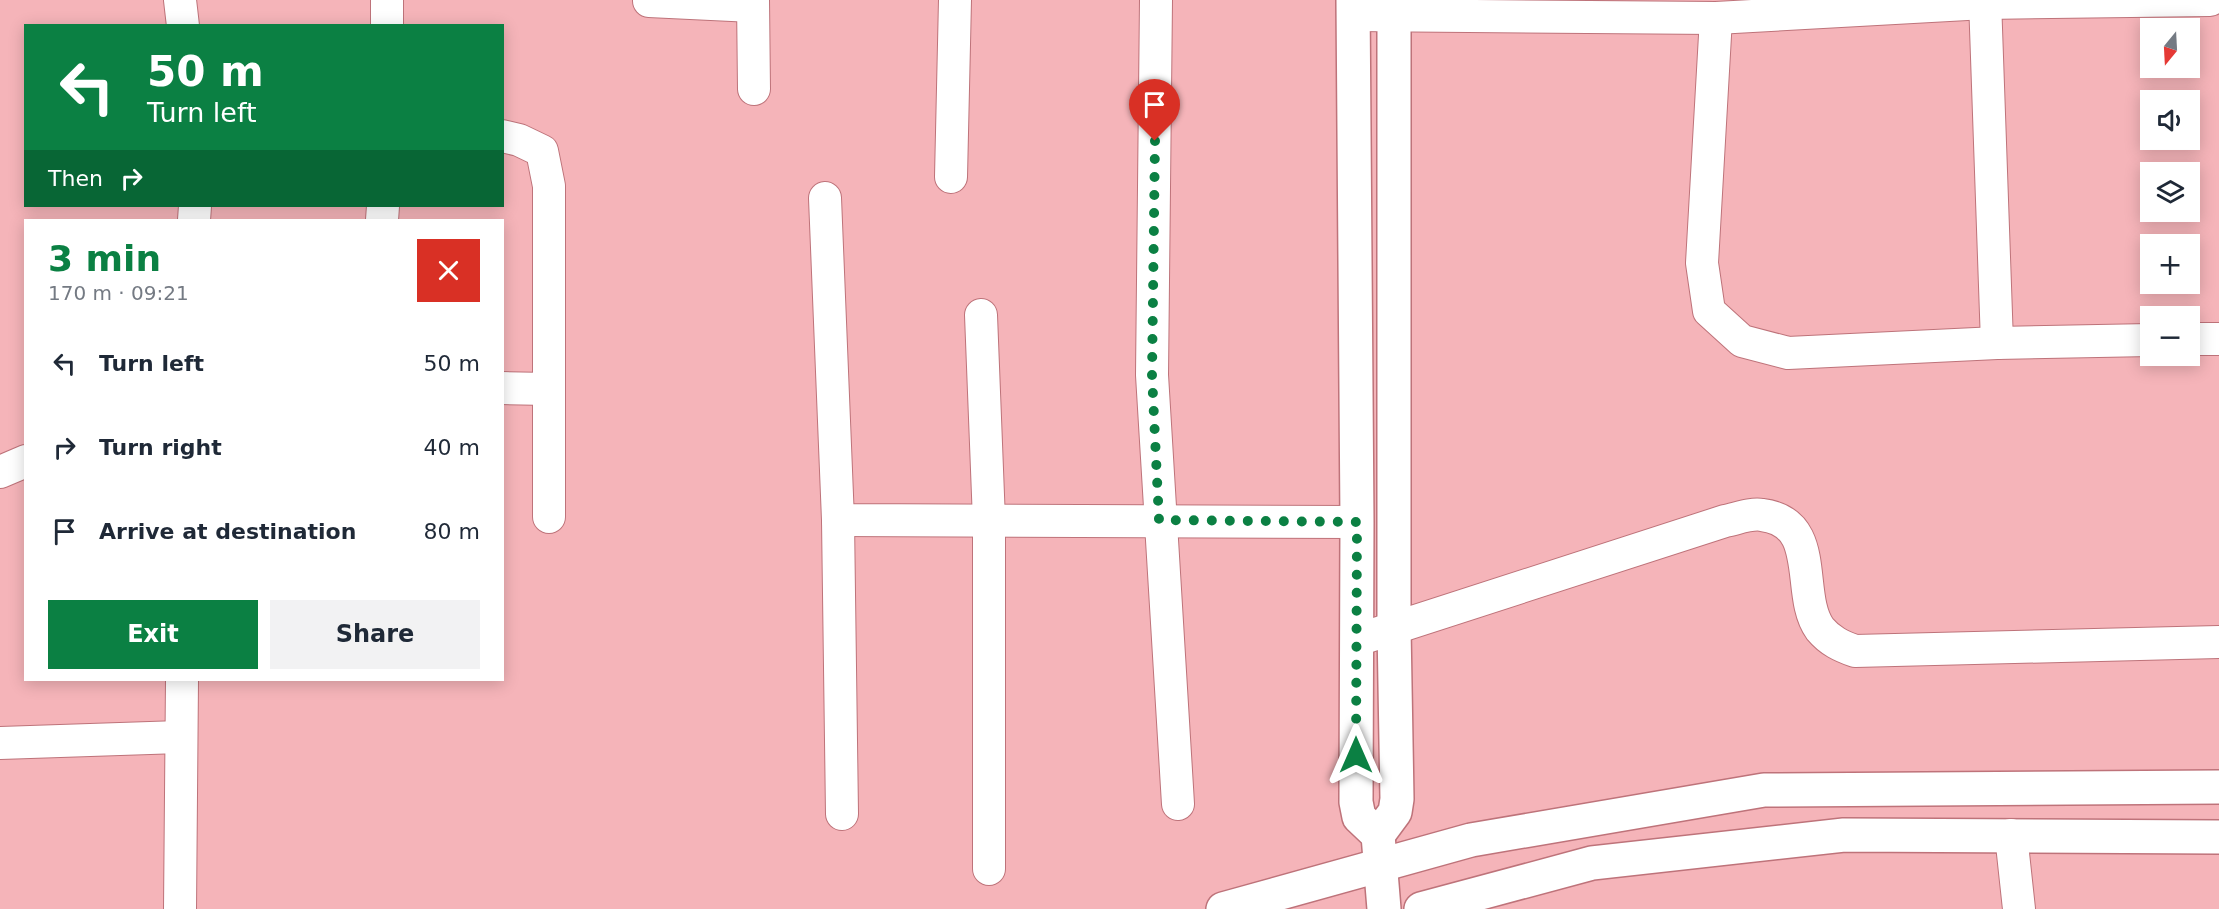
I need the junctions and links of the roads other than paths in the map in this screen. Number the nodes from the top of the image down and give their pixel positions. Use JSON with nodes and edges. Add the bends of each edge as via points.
{"nodes":[{"id":1,"x":180,"y":0,"type":"edge"},
{"id":2,"x":387,"y":0,"type":"edge"},
{"id":3,"x":955,"y":0,"type":"edge"},
{"id":4,"x":1156,"y":0,"type":"edge"},
{"id":5,"x":2210,"y":0,"type":"edge"},
{"id":6,"x":649,"y":1,"type":"edge"},
{"id":7,"x":1985,"y":1,"type":"edge"},
{"id":8,"x":753,"y":3,"type":"edge"},
{"id":9,"x":1394,"y":7,"type":"edge"},
{"id":10,"x":1500,"y":7,"type":"edge"},
{"id":11,"x":1353,"y":8,"type":"edge"},
{"id":12,"x":1716,"y":18,"type":"junction"},
{"id":13,"x":183,"y":24,"type":"edge"},
{"id":14,"x":387,"y":24,"type":"edge"},
{"id":15,"x":754,"y":89,"type":"dead end"},
{"id":16,"x":504,"y":136,"type":"edge"},
{"id":17,"x":951,"y":177,"type":"dead end"},
{"id":18,"x":825,"y":198,"type":"dead end"},
{"id":19,"x":981,"y":315,"type":"dead end"},
{"id":20,"x":2200,"y":339,"type":"edge"},
{"id":21,"x":2219,"y":339,"type":"edge"},
{"id":22,"x":2140,"y":340,"type":"edge"},
{"id":23,"x":1997,"y":343,"type":"junction"},
{"id":24,"x":504,"y":388,"type":"edge"},
{"id":25,"x":548,"y":389,"type":"junction"},
{"id":26,"x":24,"y":462,"type":"edge"},
{"id":27,"x":0,"y":472,"type":"edge"},
{"id":28,"x":549,"y":517,"type":"dead end"},
{"id":29,"x":838,"y":520,"type":"junction"},
{"id":30,"x":1159,"y":520,"type":"junction"},
{"id":31,"x":989,"y":521,"type":"junction"},
{"id":32,"x":1357,"y":522,"type":"junction"},
{"id":33,"x":1394,"y":628,"type":"junction"},
{"id":34,"x":1357,"y":640,"type":"junction"},
{"id":35,"x":2219,"y":642,"type":"edge"},
{"id":36,"x":182,"y":681,"type":"edge"},
{"id":37,"x":180,"y":737,"type":"junction"},
{"id":38,"x":0,"y":743,"type":"edge"},
{"id":39,"x":2219,"y":786,"type":"edge"},
{"id":40,"x":1178,"y":804,"type":"dead end"},
{"id":41,"x":842,"y":814,"type":"dead end"},
{"id":42,"x":2011,"y":835,"type":"junction"},
{"id":43,"x":2219,"y":837,"type":"edge"},
{"id":44,"x":1379,"y":850,"type":"junction"},
{"id":45,"x":988,"y":869,"type":"dead end"},
{"id":46,"x":180,"y":909,"type":"edge"},
{"id":47,"x":1223,"y":909,"type":"edge"},
{"id":48,"x":1384,"y":909,"type":"edge"},
{"id":49,"x":1421,"y":909,"type":"edge"},
{"id":50,"x":2019,"y":909,"type":"edge"}],
"edges":[{"from":1,"to":13,"type":"street"},
{"from":2,"to":14,"type":"street"},
{"from":3,"to":17,"type":"street"},
{"from":4,"to":30,"type":"street","via":[[1152,375]]},
{"from":5,"to":7,"type":"street"},
{"from":6,"to":8,"type":"street"},
{"from":7,"to":12,"type":"street"},
{"from":7,"to":23,"type":"street"},
{"from":8,"to":15,"type":"street"},
{"from":9,"to":10,"type":"street"},
{"from":9,"to":11,"type":"street"},
{"from":9,"to":33,"type":"main road"},
{"from":10,"to":12,"type":"street"},
{"from":11,"to":32,"type":"main road"},
{"from":12,"to":23,"type":"street","via":[[1702,263],[1709,311],[1742,341],[1788,353]]},
{"from":16,"to":25,"type":"street","via":[[542,152],[549,186]]},
{"from":18,"to":29,"type":"street"},
{"from":19,"to":31,"type":"street"},
{"from":20,"to":21,"type":"street"},
{"from":22,"to":23,"type":"street"},
{"from":24,"to":25,"type":"street"},
{"from":25,"to":28,"type":"street"},
{"from":26,"to":27,"type":"street"},
{"from":29,"to":31,"type":"street"},
{"from":29,"to":41,"type":"street"},
{"from":30,"to":31,"type":"street"},
{"from":30,"to":32,"type":"street"},
{"from":30,"to":40,"type":"street"},
{"from":31,"to":45,"type":"street"},
{"from":32,"to":34,"type":"main road"},
{"from":33,"to":34,"type":"street"},
{"from":33,"to":35,"type":"street","via":[[1725,521],[1761,514],[1786,524],[1802,542],[1811,604],[1819,627],[1833,642],[1855,651]]},
{"from":33,"to":44,"type":"main road","via":[[1397,799]]},
{"from":34,"to":44,"type":"main road","via":[[1356,802],[1359,817]]},
{"from":36,"to":37,"type":"street"},
{"from":37,"to":38,"type":"street"},
{"from":37,"to":46,"type":"street"},
{"from":39,"to":44,"type":"main road","via":[[1764,790],[1471,840]]},
{"from":42,"to":43,"type":"main road"},
{"from":42,"to":49,"type":"main road","via":[[1844,835],[1592,863]]},
{"from":42,"to":50,"type":"street"},
{"from":44,"to":47,"type":"main road"},
{"from":44,"to":48,"type":"main road"}]}
